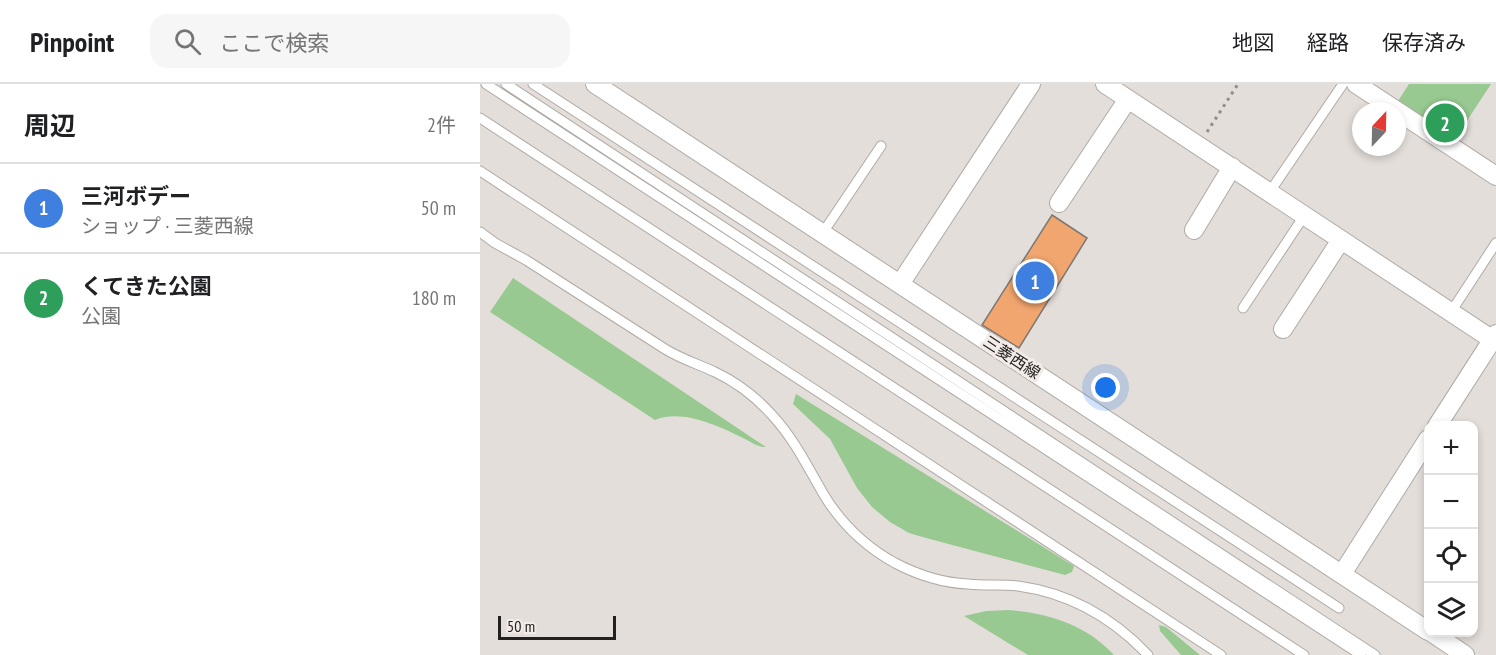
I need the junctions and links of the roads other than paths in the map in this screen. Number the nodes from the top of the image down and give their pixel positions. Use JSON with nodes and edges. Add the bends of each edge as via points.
{"nodes":[{"id":1,"x":486,"y":84,"type":"edge"},
{"id":2,"x":506,"y":84,"type":"edge"},
{"id":3,"x":533,"y":84,"type":"edge"},
{"id":4,"x":595,"y":84,"type":"edge"},
{"id":5,"x":1031,"y":84,"type":"edge"},
{"id":6,"x":1105,"y":84,"type":"edge"},
{"id":7,"x":1343,"y":84,"type":"edge"},
{"id":8,"x":1356,"y":84,"type":"edge"},
{"id":9,"x":1128,"y":99,"type":"junction"},
{"id":10,"x":480,"y":117,"type":"edge"},
{"id":11,"x":881,"y":146,"type":"dead end"},
{"id":12,"x":1232,"y":167,"type":"junction"},
{"id":13,"x":480,"y":171,"type":"edge"},
{"id":14,"x":1496,"y":176,"type":"edge"},
{"id":15,"x":1269,"y":192,"type":"junction"},
{"id":16,"x":1059,"y":203,"type":"dead end"},
{"id":17,"x":1304,"y":216,"type":"junction"},
{"id":18,"x":1194,"y":230,"type":"dead end"},
{"id":19,"x":480,"y":232,"type":"edge"},
{"id":20,"x":822,"y":234,"type":"junction"},
{"id":21,"x":1341,"y":240,"type":"junction"},
{"id":22,"x":1496,"y":243,"type":"edge"},
{"id":23,"x":900,"y":284,"type":"junction"},
{"id":24,"x":1243,"y":308,"type":"dead end"},
{"id":25,"x":1450,"y":312,"type":"junction"},
{"id":26,"x":1283,"y":329,"type":"dead end"},
{"id":27,"x":1495,"y":338,"type":"edge"},
{"id":28,"x":1440,"y":421,"type":"edge"},
{"id":29,"x":1424,"y":445,"type":"edge"},
{"id":30,"x":1342,"y":574,"type":"junction"},
{"id":31,"x":1269,"y":590,"type":"junction"},
{"id":32,"x":1339,"y":608,"type":"dead end"},
{"id":33,"x":1424,"y":628,"type":"edge"},
{"id":34,"x":1438,"y":637,"type":"edge"},
{"id":35,"x":1148,"y":655,"type":"edge"},
{"id":36,"x":1221,"y":655,"type":"edge"},
{"id":37,"x":1304,"y":655,"type":"edge"},
{"id":38,"x":1361,"y":655,"type":"edge"},
{"id":39,"x":1375,"y":655,"type":"edge"},
{"id":40,"x":1466,"y":655,"type":"edge"}],
"edges":[{"from":1,"to":31,"type":"lane"},
{"from":2,"to":31,"type":"lane"},
{"from":3,"to":32,"type":"lane"},
{"from":4,"to":20,"type":"street","name":"三菱西線"},
{"from":5,"to":23,"type":"street"},
{"from":6,"to":9,"type":"street"},
{"from":7,"to":15,"type":"lane"},
{"from":8,"to":14,"type":"street"},
{"from":9,"to":12,"type":"street"},
{"from":9,"to":16,"type":"street"},
{"from":10,"to":37,"type":"lane"},
{"from":11,"to":20,"type":"lane"},
{"from":12,"to":15,"type":"street"},
{"from":12,"to":18,"type":"street"},
{"from":13,"to":36,"type":"lane"},
{"from":15,"to":17,"type":"street"},
{"from":17,"to":21,"type":"street"},
{"from":17,"to":24,"type":"lane"},
{"from":19,"to":35,"type":"lane","via":[[665,349],[727,378],[755,399],[795,442],[842,520],[884,556],[941,580],[1020,586],[1063,597],[1115,625]]},
{"from":20,"to":23,"type":"street","name":"三菱西線"},
{"from":21,"to":25,"type":"street"},
{"from":21,"to":26,"type":"street"},
{"from":22,"to":25,"type":"lane"},
{"from":23,"to":30,"type":"street","name":"三菱西線"},
{"from":25,"to":27,"type":"street"},
{"from":27,"to":28,"type":"street"},
{"from":29,"to":30,"type":"street"},
{"from":30,"to":33,"type":"street","name":"三菱西線"},
{"from":31,"to":38,"type":"lane"},
{"from":31,"to":39,"type":"lane"},
{"from":34,"to":40,"type":"street","name":"三菱西線"}]}
